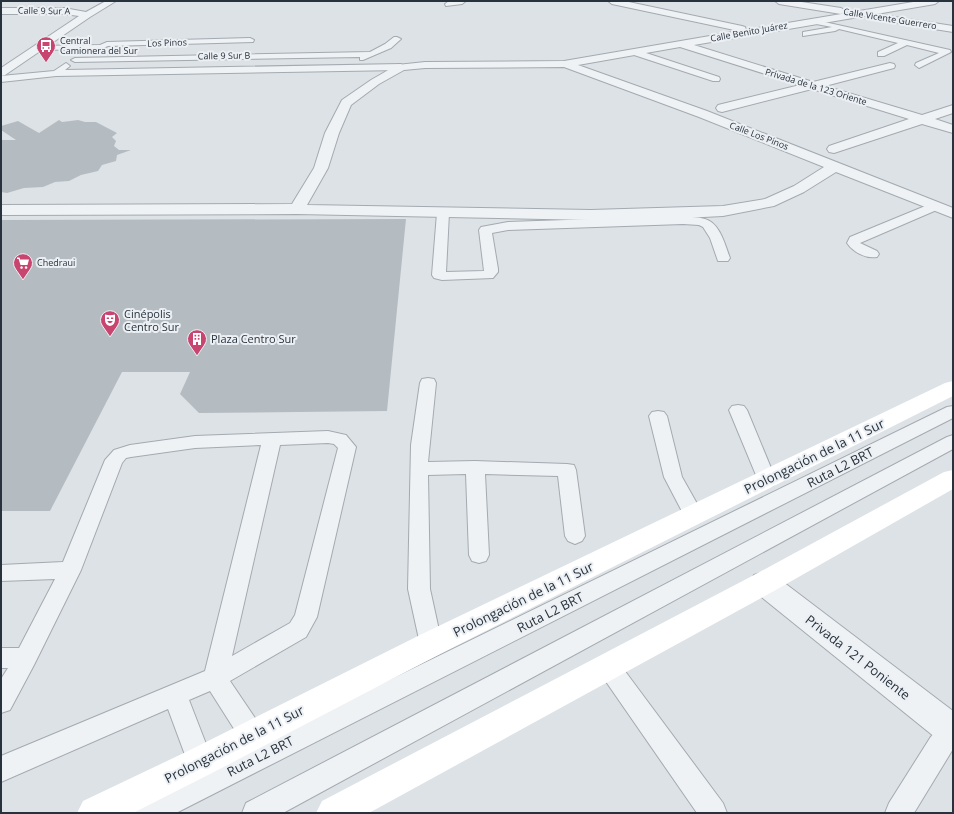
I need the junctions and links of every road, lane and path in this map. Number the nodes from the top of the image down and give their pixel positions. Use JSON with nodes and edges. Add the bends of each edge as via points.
{"nodes":[{"id":1,"x":112,"y":1,"type":"edge"},
{"id":2,"x":462,"y":1,"type":"edge"},
{"id":3,"x":612,"y":1,"type":"edge"},
{"id":4,"x":779,"y":1,"type":"edge"},
{"id":5,"x":935,"y":1,"type":"edge"},
{"id":6,"x":449,"y":4,"type":"dead end"},
{"id":7,"x":1,"y":11,"type":"edge"},
{"id":8,"x":856,"y":14,"type":"junction"},
{"id":9,"x":87,"y":15,"type":"junction"},
{"id":10,"x":1,"y":16,"type":"edge"},
{"id":11,"x":44,"y":16,"type":"dead end"},
{"id":12,"x":877,"y":17,"type":"junction"},
{"id":13,"x":814,"y":21,"type":"junction"},
{"id":14,"x":868,"y":23,"type":"dead end"},
{"id":15,"x":841,"y":28,"type":"junction"},
{"id":16,"x":953,"y":30,"type":"edge"},
{"id":17,"x":754,"y":32,"type":"junction"},
{"id":18,"x":806,"y":34,"type":"dead end"},
{"id":19,"x":397,"y":38,"type":"dead end"},
{"id":20,"x":250,"y":40,"type":"dead end"},
{"id":21,"x":907,"y":42,"type":"junction"},
{"id":22,"x":680,"y":44,"type":"junction"},
{"id":23,"x":101,"y":47,"type":"junction"},
{"id":24,"x":34,"y":51,"type":"junction"},
{"id":25,"x":634,"y":52,"type":"junction"},
{"id":26,"x":16,"y":53,"type":"dead end"},
{"id":27,"x":373,"y":54,"type":"junction"},
{"id":28,"x":881,"y":54,"type":"dead end"},
{"id":29,"x":75,"y":60,"type":"junction"},
{"id":30,"x":564,"y":64,"type":"junction"},
{"id":31,"x":919,"y":65,"type":"dead end"},
{"id":32,"x":890,"y":66,"type":"dead end"},
{"id":33,"x":342,"y":67,"type":"junction"},
{"id":34,"x":401,"y":67,"type":"junction"},
{"id":35,"x":56,"y":72,"type":"junction"},
{"id":36,"x":1,"y":73,"type":"edge"},
{"id":37,"x":1,"y":78,"type":"edge"},
{"id":38,"x":716,"y":79,"type":"dead end"},
{"id":39,"x":811,"y":85,"type":"junction"},
{"id":40,"x":722,"y":108,"type":"dead end"},
{"id":41,"x":953,"y":110,"type":"edge"},
{"id":42,"x":922,"y":120,"type":"junction"},
{"id":43,"x":953,"y":129,"type":"edge"},
{"id":44,"x":834,"y":149,"type":"dead end"},
{"id":45,"x":835,"y":166,"type":"junction"},
{"id":46,"x":935,"y":206,"type":"junction"},
{"id":47,"x":298,"y":209,"type":"junction"},
{"id":48,"x":1,"y":210,"type":"edge"},
{"id":49,"x":953,"y":212,"type":"edge"},
{"id":50,"x":443,"y":213,"type":"junction"},
{"id":51,"x":872,"y":254,"type":"dead end"},
{"id":52,"x":723,"y":258,"type":"dead end"},
{"id":53,"x":428,"y":383,"type":"dead end"},
{"id":54,"x":953,"y":388,"type":"edge"},
{"id":55,"x":738,"y":410,"type":"dead end"},
{"id":56,"x":953,"y":411,"type":"edge"},
{"id":57,"x":658,"y":416,"type":"dead end"},
{"id":58,"x":272,"y":440,"type":"junction"},
{"id":59,"x":953,"y":441,"type":"edge"},
{"id":60,"x":475,"y":467,"type":"junction"},
{"id":61,"x":419,"y":469,"type":"junction"},
{"id":62,"x":953,"y":478,"type":"edge"},
{"id":63,"x":767,"y":480,"type":"junction"},
{"id":64,"x":694,"y":516,"type":"junction"},
{"id":65,"x":576,"y":536,"type":"dead end"},
{"id":66,"x":479,"y":555,"type":"dead end"},
{"id":67,"x":70,"y":570,"type":"junction"},
{"id":68,"x":1,"y":573,"type":"edge"},
{"id":69,"x":764,"y":583,"type":"junction"},
{"id":70,"x":431,"y":644,"type":"junction"},
{"id":71,"x":1,"y":658,"type":"edge"},
{"id":72,"x":26,"y":658,"type":"junction"},
{"id":73,"x":608,"y":666,"type":"junction"},
{"id":74,"x":215,"y":678,"type":"junction"},
{"id":75,"x":175,"y":695,"type":"junction"},
{"id":76,"x":1,"y":702,"type":"edge"},
{"id":77,"x":952,"y":731,"type":"edge"},
{"id":78,"x":252,"y":735,"type":"junction"},
{"id":79,"x":200,"y":762,"type":"junction"},
{"id":80,"x":1,"y":769,"type":"edge"},
{"id":81,"x":95,"y":813,"type":"edge"},
{"id":82,"x":147,"y":813,"type":"edge"},
{"id":83,"x":256,"y":813,"type":"edge"},
{"id":84,"x":334,"y":813,"type":"edge"},
{"id":85,"x":713,"y":813,"type":"edge"},
{"id":86,"x":899,"y":813,"type":"edge"}],
"edges":[{"from":1,"to":9,"type":"street"},
{"from":2,"to":6,"type":"street"},
{"from":3,"to":17,"type":"street"},
{"from":4,"to":8,"type":"street","name":"Calle Vicente Guerrero"},
{"from":5,"to":8,"type":"street","name":"Calle Benito Juárez"},
{"from":7,"to":9,"type":"street","name":"Calle 9 Sur A","via":[[64,11]]},
{"from":8,"to":12,"type":"street","name":"Calle Vicente Guerrero"},
{"from":8,"to":13,"type":"street","name":"Calle Benito Juárez"},
{"from":9,"to":24,"type":"street"},
{"from":10,"to":11,"type":"street"},
{"from":12,"to":14,"type":"lane"},
{"from":12,"to":16,"type":"street","name":"Calle Vicente Guerrero"},
{"from":13,"to":15,"type":"lane"},
{"from":13,"to":17,"type":"street","name":"Calle Benito Juárez"},
{"from":15,"to":18,"type":"lane"},
{"from":15,"to":21,"type":"lane"},
{"from":17,"to":22,"type":"street","name":"Calle Benito Juárez"},
{"from":19,"to":27,"type":"lane"},
{"from":20,"to":23,"type":"lane","name":"Los Pinos","via":[[107,44]]},
{"from":21,"to":28,"type":"lane"},
{"from":21,"to":31,"type":"lane","via":[[947,52]]},
{"from":22,"to":25,"type":"street","name":"Calle Benito Juárez"},
{"from":22,"to":39,"type":"street","name":"Privada de la 123 Oriente"},
{"from":23,"to":24,"type":"lane","name":"Los Pinos"},
{"from":23,"to":29,"type":"lane"},
{"from":24,"to":26,"type":"street"},
{"from":24,"to":36,"type":"street"},
{"from":25,"to":30,"type":"street","name":"Calle Benito Juárez"},
{"from":25,"to":38,"type":"lane"},
{"from":27,"to":29,"type":"lane","name":"Calle 9 Sur B"},
{"from":27,"to":33,"type":"lane"},
{"from":29,"to":35,"type":"lane"},
{"from":30,"to":34,"type":"street"},
{"from":30,"to":45,"type":"street","name":"Calle Los Pinos","via":[[703,114]]},
{"from":32,"to":39,"type":"street"},
{"from":33,"to":34,"type":"lane"},
{"from":33,"to":35,"type":"lane"},
{"from":34,"to":47,"type":"street","via":[[346,103],[332,133],[321,168]]},
{"from":35,"to":37,"type":"lane"},
{"from":39,"to":40,"type":"street"},
{"from":39,"to":42,"type":"street","name":"Privada de la 123 Oriente"},
{"from":41,"to":42,"type":"street"},
{"from":42,"to":43,"type":"street","name":"Privada de la 123 Oriente"},
{"from":42,"to":44,"type":"street"},
{"from":45,"to":46,"type":"street","name":"Calle Los Pinos"},
{"from":45,"to":50,"type":"street","via":[[799,189],[769,202],[723,211],[591,215]]},
{"from":46,"to":49,"type":"street","name":"Calle Los Pinos"},
{"from":46,"to":51,"type":"lane","via":[[855,240],[853,244],[856,247]]},
{"from":47,"to":48,"type":"street"},
{"from":47,"to":50,"type":"street"},
{"from":50,"to":52,"type":"lane","via":[[439,275],[442,276],[488,275],[491,269],[485,230],[508,226],[683,220],[702,222],[716,237]]},
{"from":53,"to":61,"type":"lane"},
{"from":54,"to":63,"type":"main road","name":"Prolongación de la 11 Sur"},
{"from":55,"to":63,"type":"lane"},
{"from":56,"to":82,"type":"lane","name":"Ruta L2 BRT"},
{"from":57,"to":64,"type":"lane","via":[[673,477]]},
{"from":58,"to":67,"type":"lane","via":[[195,442],[120,454],[114,460]]},
{"from":58,"to":74,"type":"lane"},
{"from":58,"to":74,"type":"lane","via":[[328,437],[340,439],[347,447],[306,617],[298,630]]},
{"from":59,"to":83,"type":"lane"},
{"from":60,"to":61,"type":"lane"},
{"from":60,"to":65,"type":"lane","via":[[567,470]]},
{"from":60,"to":66,"type":"lane"},
{"from":61,"to":70,"type":"lane","via":[[420,589]]},
{"from":62,"to":69,"type":"main road"},
{"from":63,"to":64,"type":"main road","name":"Prolongación de la 11 Sur"},
{"from":64,"to":70,"type":"main road","name":"Prolongación de la 11 Sur"},
{"from":67,"to":68,"type":"lane"},
{"from":67,"to":72,"type":"lane"},
{"from":69,"to":73,"type":"main road"},
{"from":69,"to":77,"type":"street","name":"Privada 121 Poniente"},
{"from":70,"to":78,"type":"main road","name":"Prolongación de la 11 Sur"},
{"from":71,"to":72,"type":"lane"},
{"from":72,"to":76,"type":"lane"},
{"from":73,"to":84,"type":"main road"},
{"from":73,"to":85,"type":"lane"},
{"from":74,"to":75,"type":"lane"},
{"from":74,"to":78,"type":"lane"},
{"from":75,"to":79,"type":"lane"},
{"from":75,"to":80,"type":"lane"},
{"from":77,"to":86,"type":"lane","via":[[939,747]]},
{"from":78,"to":79,"type":"main road","name":"Prolongación de la 11 Sur"},
{"from":79,"to":81,"type":"main road","name":"Prolongación de la 11 Sur"}]}
